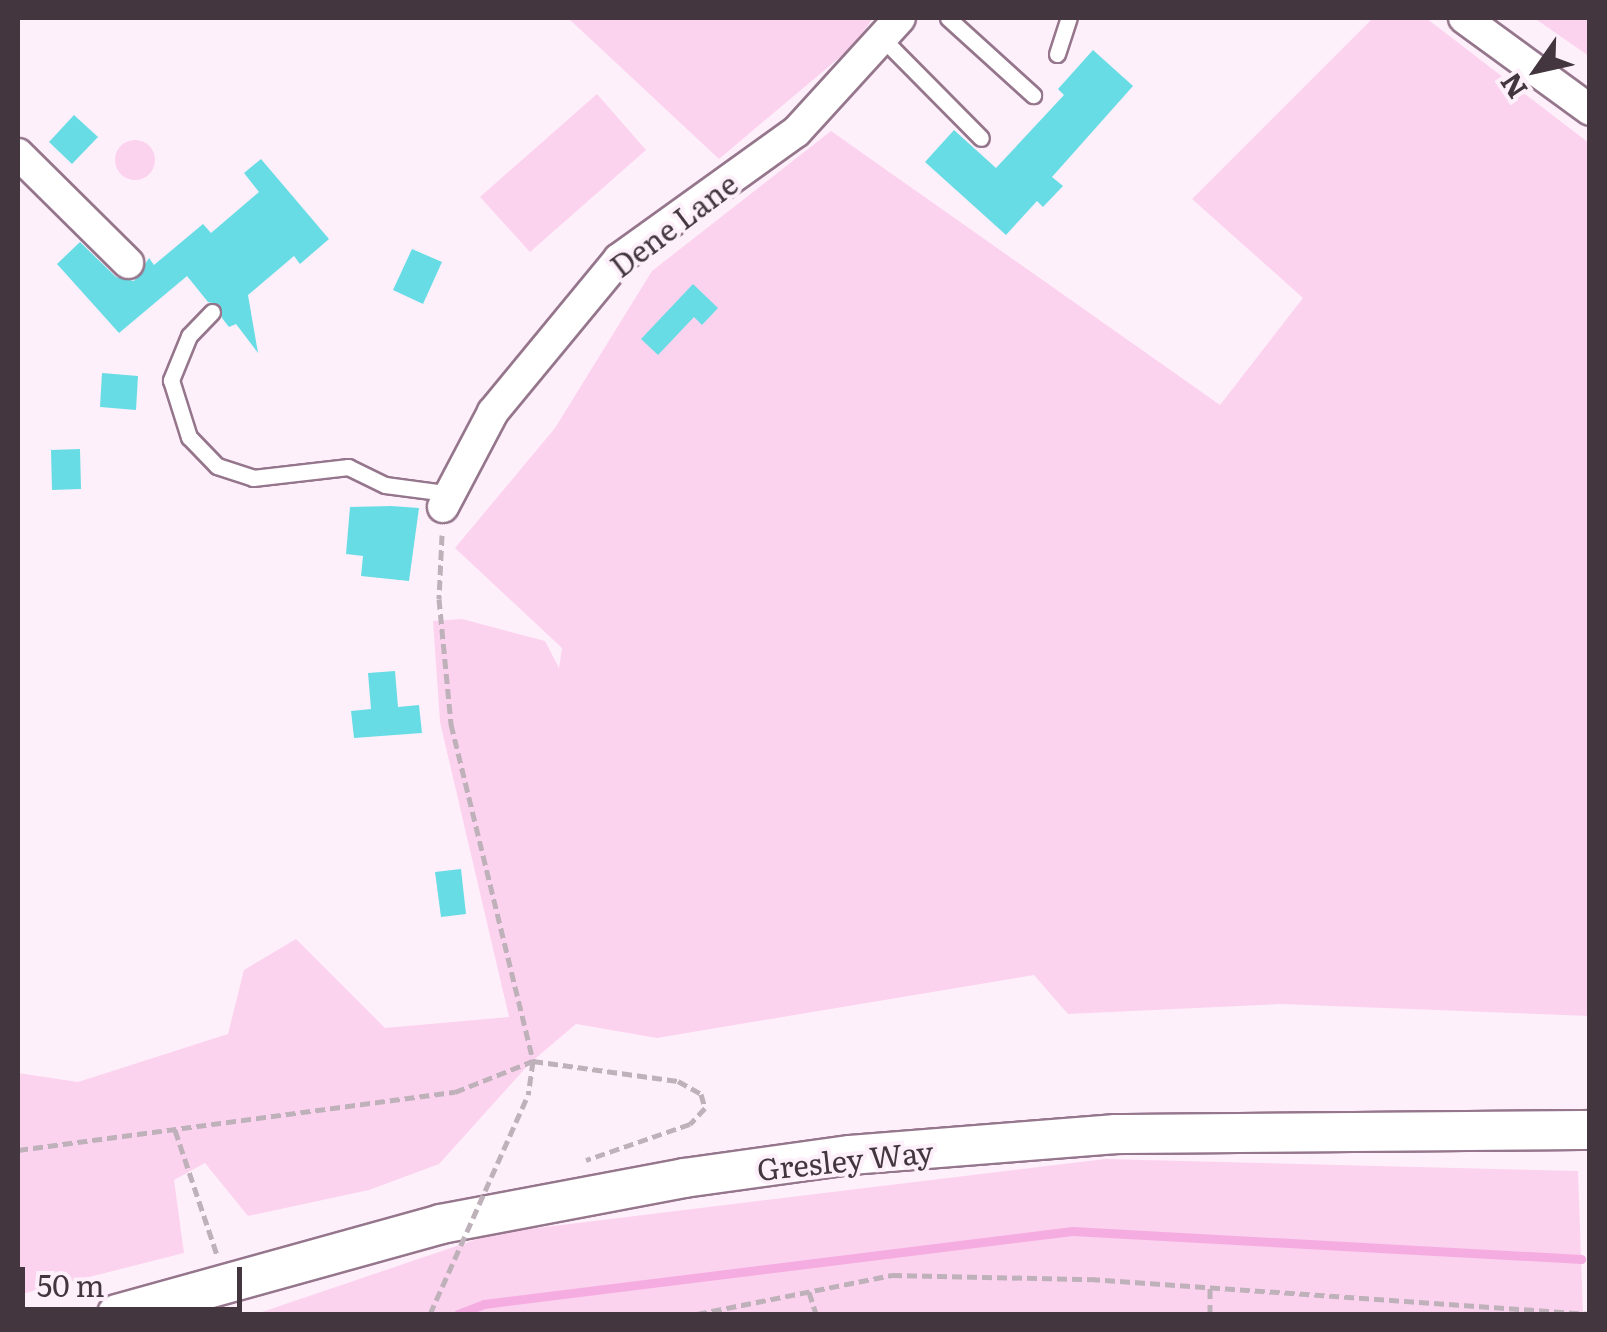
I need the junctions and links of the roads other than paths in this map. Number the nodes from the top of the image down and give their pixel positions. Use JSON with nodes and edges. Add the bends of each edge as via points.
{"nodes":[{"id":1,"x":948,"y":18,"type":"edge"},
{"id":2,"x":1069,"y":18,"type":"edge"},
{"id":3,"x":1464,"y":18,"type":"edge"},
{"id":4,"x":892,"y":28,"type":"edge"},
{"id":5,"x":1056,"y":54,"type":"dead end"},
{"id":6,"x":1033,"y":95,"type":"dead end"},
{"id":7,"x":1590,"y":110,"type":"edge"},
{"id":8,"x":981,"y":138,"type":"dead end"},
{"id":9,"x":18,"y":154,"type":"edge"},
{"id":10,"x":128,"y":263,"type":"dead end"},
{"id":11,"x":212,"y":312,"type":"dead end"},
{"id":12,"x":445,"y":500,"type":"joint"},
{"id":13,"x":1590,"y":1130,"type":"edge"},
{"id":14,"x":117,"y":1314,"type":"edge"}],
"edges":[{"from":1,"to":6,"type":"lane"},
{"from":2,"to":5,"type":"lane"},
{"from":3,"to":7,"type":"street"},
{"from":4,"to":8,"type":"lane"},
{"from":4,"to":12,"type":"street","name":"Dene Lane","via":[[796,132],[619,260],[493,412]]},
{"from":9,"to":10,"type":"street"},
{"from":11,"to":12,"type":"lane","via":[[188,336],[171,380],[190,437],[217,466],[253,478],[348,467],[384,485]]},
{"from":13,"to":14,"type":"street","name":"Gresley Way","via":[[1116,1134],[850,1155],[552,1201],[226,1280]]}]}
